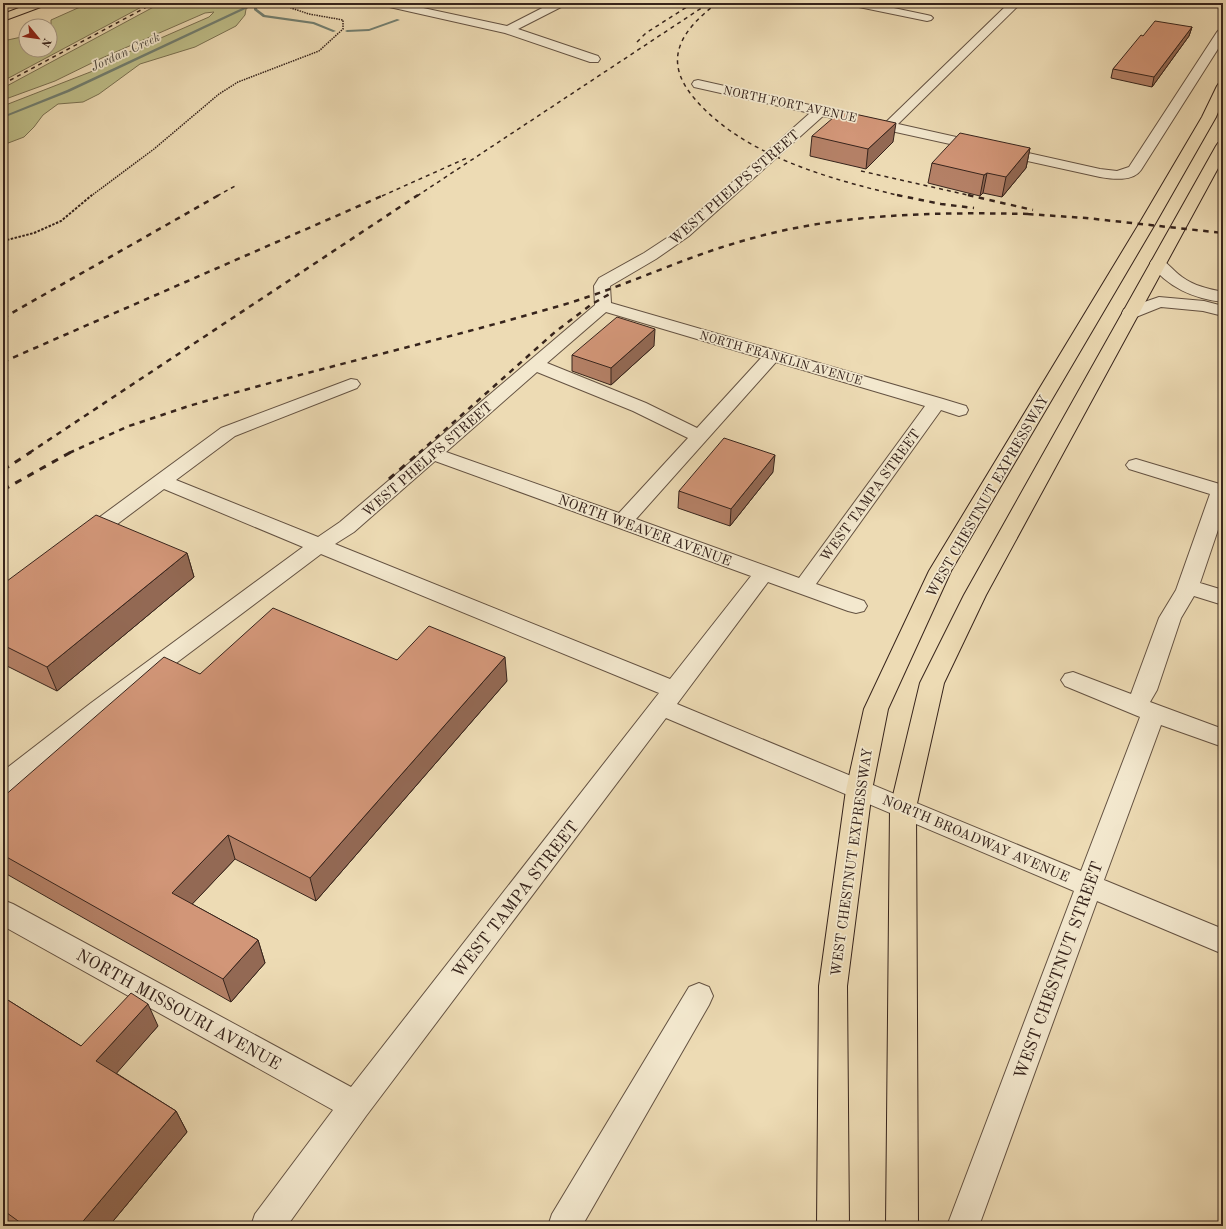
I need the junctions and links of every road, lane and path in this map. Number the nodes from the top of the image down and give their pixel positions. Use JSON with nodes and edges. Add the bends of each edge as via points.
{"nodes":[{"id":1,"x":42,"y":3,"type":"edge"},
{"id":2,"x":289,"y":3,"type":"edge"},
{"id":3,"x":385,"y":3,"type":"edge"},
{"id":4,"x":560,"y":3,"type":"edge"},
{"id":5,"x":854,"y":3,"type":"edge"},
{"id":6,"x":1015,"y":3,"type":"edge"},
{"id":7,"x":3,"y":18,"type":"edge"},
{"id":8,"x":927,"y":18,"type":"dead end"},
{"id":9,"x":508,"y":30,"type":"junction"},
{"id":10,"x":1223,"y":32,"type":"edge"},
{"id":11,"x":594,"y":59,"type":"dead end"},
{"id":12,"x":698,"y":84,"type":"dead end"},
{"id":13,"x":1223,"y":86,"type":"edge"},
{"id":14,"x":820,"y":111,"type":"junction"},
{"id":15,"x":890,"y":126,"type":"junction"},
{"id":16,"x":1223,"y":146,"type":"edge"},
{"id":17,"x":3,"y":242,"type":"edge"},
{"id":18,"x":1158,"y":263,"type":"junction"},
{"id":19,"x":1223,"y":297,"type":"edge"},
{"id":20,"x":603,"y":306,"type":"junction"},
{"id":21,"x":1223,"y":311,"type":"edge"},
{"id":22,"x":1130,"y":313,"type":"junction"},
{"id":23,"x":773,"y":355,"type":"junction"},
{"id":24,"x":536,"y":364,"type":"junction"},
{"id":25,"x":351,"y":384,"type":"dead end"},
{"id":26,"x":937,"y":403,"type":"junction"},
{"id":27,"x":959,"y":410,"type":"dead end"},
{"id":28,"x":699,"y":436,"type":"junction"},
{"id":29,"x":434,"y":454,"type":"junction"},
{"id":30,"x":1136,"y":465,"type":"dead end"},
{"id":31,"x":162,"y":481,"type":"junction"},
{"id":32,"x":1222,"y":491,"type":"edge"},
{"id":33,"x":622,"y":522,"type":"junction"},
{"id":34,"x":319,"y":546,"type":"junction"},
{"id":35,"x":67,"y":551,"type":"edge"},
{"id":36,"x":764,"y":573,"type":"junction"},
{"id":37,"x":803,"y":587,"type":"junction"},
{"id":38,"x":1188,"y":587,"type":"junction"},
{"id":39,"x":1223,"y":598,"type":"edge"},
{"id":40,"x":856,"y":606,"type":"dead end"},
{"id":41,"x":1073,"y":680,"type":"dead end"},
{"id":42,"x":669,"y":698,"type":"junction"},
{"id":43,"x":1145,"y":710,"type":"junction"},
{"id":44,"x":1223,"y":738,"type":"edge"},
{"id":45,"x":3,"y":785,"type":"edge"},
{"id":46,"x":859,"y":790,"type":"junction"},
{"id":47,"x":903,"y":808,"type":"junction"},
{"id":48,"x":1090,"y":886,"type":"junction"},
{"id":49,"x":3,"y":912,"type":"edge"},
{"id":50,"x":1223,"y":942,"type":"edge"},
{"id":51,"x":698,"y":996,"type":"dead end"},
{"id":52,"x":355,"y":1106,"type":"junction"},
{"id":53,"x":267,"y":1226,"type":"edge"},
{"id":54,"x":564,"y":1226,"type":"edge"},
{"id":55,"x":833,"y":1226,"type":"edge"},
{"id":56,"x":902,"y":1226,"type":"edge"},
{"id":57,"x":963,"y":1226,"type":"edge"}],
"edges":[{"from":1,"to":7,"type":"main road"},
{"from":2,"to":17,"type":"path","via":[[291,8],[309,14],[343,20],[343,29],[319,50],[238,82],[219,94],[61,221],[34,233]]},
{"from":3,"to":9,"type":"street"},
{"from":4,"to":9,"type":"street"},
{"from":5,"to":8,"type":"street"},
{"from":6,"to":15,"type":"street"},
{"from":9,"to":11,"type":"street"},
{"from":10,"to":15,"type":"street","name":"NORTH FORT AVENUE","via":[[1129,174],[1100,173]]},
{"from":12,"to":14,"type":"street","name":"NORTH FORT AVENUE"},
{"from":13,"to":46,"type":"main road","name":"WEST CHESTNUT EXPRESSWAY","via":[[1209,117],[1147,224],[940,571],[876,709]]},
{"from":14,"to":15,"type":"street","name":"NORTH FORT AVENUE"},
{"from":14,"to":20,"type":"street","name":"WEST PHELPS STREET","via":[[684,233],[650,256],[605,281],[602,286]]},
{"from":16,"to":18,"type":"main road"},
{"from":18,"to":19,"type":"street","via":[[1166,275],[1188,288]]},
{"from":18,"to":22,"type":"main road"},
{"from":20,"to":23,"type":"street","name":"NORTH FRANKLIN AVENUE"},
{"from":20,"to":24,"type":"street","name":"WEST PHELPS STREET"},
{"from":21,"to":22,"type":"street","via":[[1204,306],[1159,302]]},
{"from":22,"to":47,"type":"main road","via":[[975,595],[932,683]]},
{"from":23,"to":26,"type":"street","name":"NORTH FRANKLIN AVENUE"},
{"from":23,"to":28,"type":"street"},
{"from":24,"to":28,"type":"street","via":[[632,403]]},
{"from":24,"to":29,"type":"street","name":"WEST PHELPS STREET"},
{"from":25,"to":31,"type":"street","via":[[228,432]]},
{"from":26,"to":27,"type":"street","name":"NORTH FRANKLIN AVENUE"},
{"from":26,"to":37,"type":"street","name":"WEST TAMPA STREET"},
{"from":28,"to":33,"type":"street"},
{"from":29,"to":33,"type":"street","name":"NORTH WEAVER AVENUE"},
{"from":29,"to":34,"type":"street","name":"WEST PHELPS STREET","via":[[347,527]]},
{"from":30,"to":32,"type":"street"},
{"from":31,"to":34,"type":"street"},
{"from":31,"to":35,"type":"street"},
{"from":32,"to":38,"type":"street","name":"WEST CHESTNUT STREET"},
{"from":33,"to":36,"type":"street","name":"NORTH WEAVER AVENUE"},
{"from":34,"to":42,"type":"street","name":"NORTH BROADWAY AVENUE"},
{"from":34,"to":45,"type":"street","name":"WEST PHELPS STREET","via":[[99,709]]},
{"from":36,"to":37,"type":"street","name":"NORTH WEAVER AVENUE"},
{"from":36,"to":42,"type":"street","name":"WEST TAMPA STREET"},
{"from":37,"to":40,"type":"street","name":"NORTH WEAVER AVENUE"},
{"from":38,"to":39,"type":"street"},
{"from":38,"to":43,"type":"street","name":"WEST CHESTNUT STREET","via":[[1170,618],[1145,690]]},
{"from":41,"to":43,"type":"street"},
{"from":42,"to":46,"type":"street","name":"NORTH BROADWAY AVENUE"},
{"from":42,"to":52,"type":"street","name":"WEST TAMPA STREET"},
{"from":43,"to":44,"type":"street"},
{"from":43,"to":48,"type":"street","name":"WEST CHESTNUT STREET"},
{"from":46,"to":47,"type":"street","name":"NORTH BROADWAY AVENUE"},
{"from":46,"to":55,"type":"main road","name":"WEST CHESTNUT EXPRESSWAY","via":[[833,986]]},
{"from":47,"to":48,"type":"street","name":"NORTH BROADWAY AVENUE"},
{"from":47,"to":56,"type":"main road"},
{"from":48,"to":50,"type":"street","name":"NORTH BROADWAY AVENUE"},
{"from":48,"to":57,"type":"street","name":"WEST CHESTNUT STREET"},
{"from":49,"to":52,"type":"street","name":"NORTH MISSOURI AVENUE"},
{"from":51,"to":54,"type":"street"},
{"from":52,"to":53,"type":"street","name":"WEST TAMPA STREET"}]}
